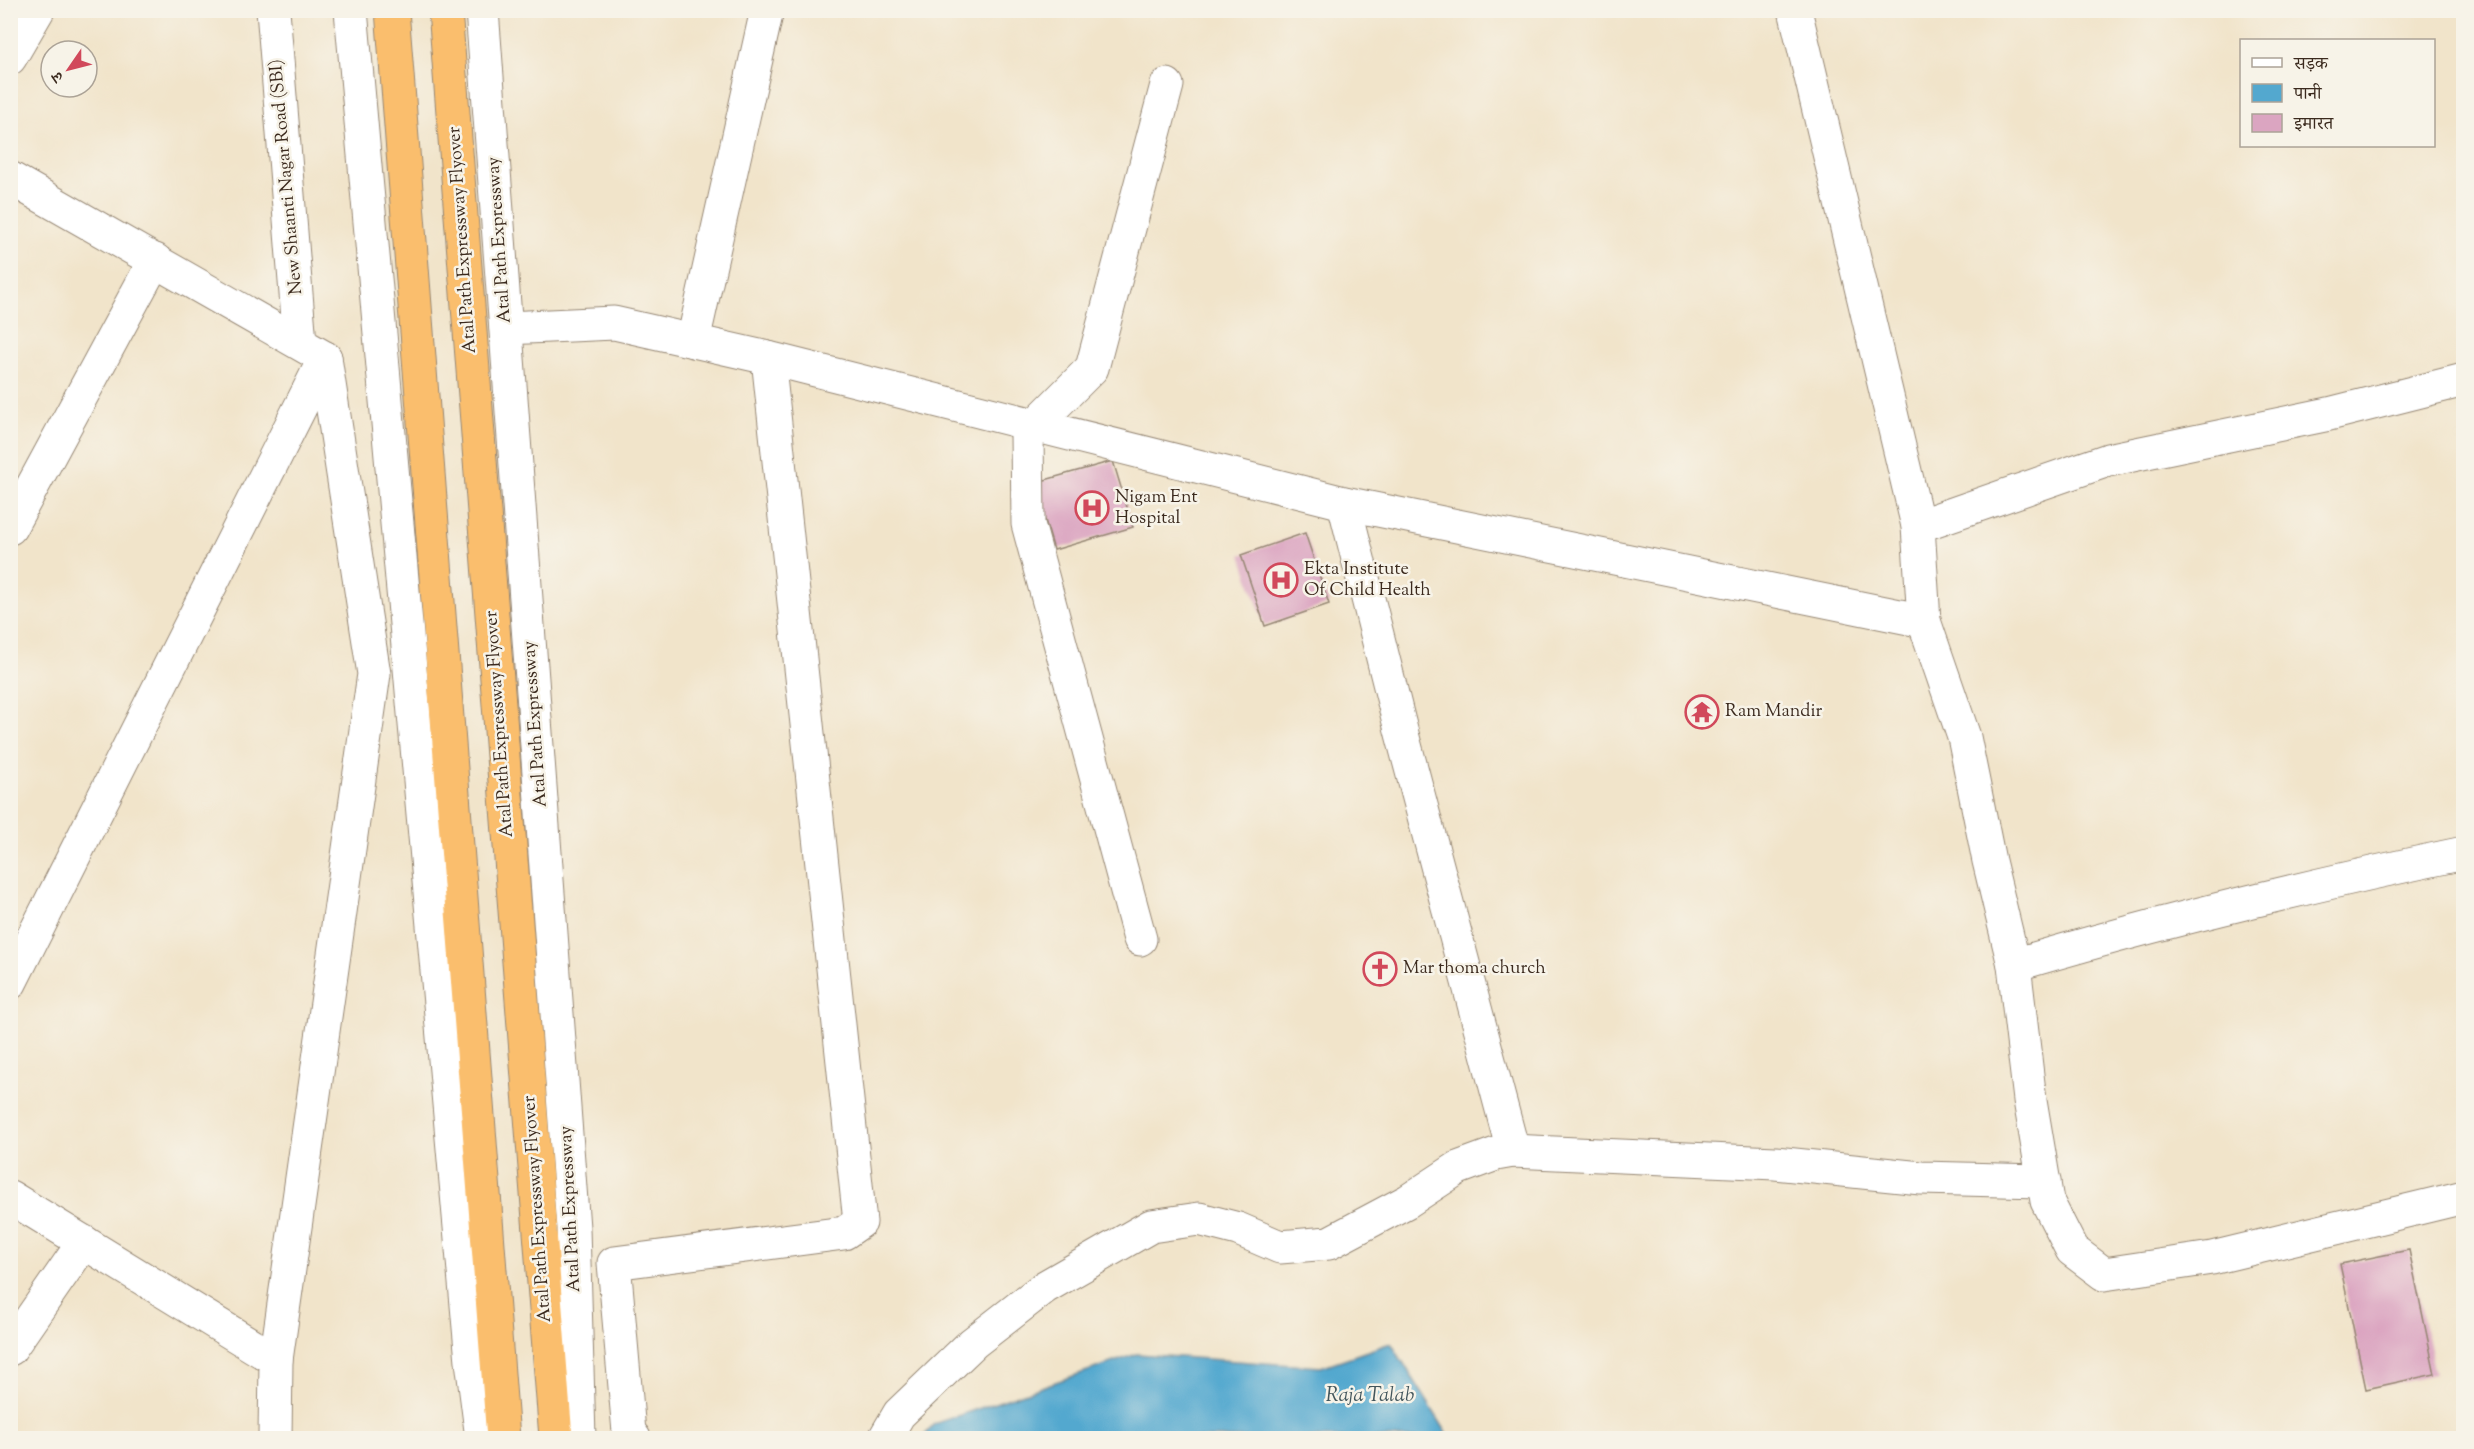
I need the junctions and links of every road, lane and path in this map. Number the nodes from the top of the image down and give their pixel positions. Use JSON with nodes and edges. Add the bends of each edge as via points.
{"nodes":[{"id":1,"x":38,"y":10,"type":"edge"},
{"id":2,"x":273,"y":10,"type":"edge"},
{"id":3,"x":351,"y":10,"type":"edge"},
{"id":4,"x":392,"y":10,"type":"edge"},
{"id":5,"x":445,"y":10,"type":"edge"},
{"id":6,"x":482,"y":10,"type":"edge"},
{"id":7,"x":767,"y":10,"type":"edge"},
{"id":8,"x":1795,"y":10,"type":"edge"},
{"id":9,"x":10,"y":58,"type":"edge"},
{"id":10,"x":1167,"y":85,"type":"dead end"},
{"id":11,"x":10,"y":178,"type":"edge"},
{"id":12,"x":155,"y":260,"type":"junction"},
{"id":13,"x":506,"y":328,"type":"junction"},
{"id":14,"x":693,"y":341,"type":"junction"},
{"id":15,"x":313,"y":351,"type":"junction"},
{"id":16,"x":768,"y":358,"type":"junction"},
{"id":17,"x":2463,"y":380,"type":"edge"},
{"id":18,"x":1033,"y":425,"type":"junction"},
{"id":19,"x":1344,"y":503,"type":"junction"},
{"id":20,"x":1918,"y":526,"type":"junction"},
{"id":21,"x":10,"y":528,"type":"edge"},
{"id":22,"x":1924,"y":621,"type":"junction"},
{"id":23,"x":2463,"y":853,"type":"edge"},
{"id":24,"x":1140,"y":939,"type":"dead end"},
{"id":25,"x":2014,"y":965,"type":"junction"},
{"id":26,"x":10,"y":983,"type":"edge"},
{"id":27,"x":1513,"y":1151,"type":"junction"},
{"id":28,"x":2044,"y":1181,"type":"junction"},
{"id":29,"x":10,"y":1197,"type":"edge"},
{"id":30,"x":2463,"y":1197,"type":"edge"},
{"id":31,"x":84,"y":1242,"type":"junction"},
{"id":32,"x":10,"y":1349,"type":"edge"},
{"id":33,"x":276,"y":1360,"type":"junction"},
{"id":34,"x":275,"y":1438,"type":"edge"},
{"id":35,"x":482,"y":1438,"type":"edge"},
{"id":36,"x":503,"y":1438,"type":"edge"},
{"id":37,"x":556,"y":1438,"type":"edge"},
{"id":38,"x":579,"y":1438,"type":"edge"},
{"id":39,"x":634,"y":1438,"type":"edge"},
{"id":40,"x":885,"y":1438,"type":"edge"}],
"edges":[{"from":1,"to":9,"type":"street"},
{"from":2,"to":15,"type":"street","name":"New Shaanti Nagar Road (SBI)"},
{"from":3,"to":35,"type":"street"},
{"from":4,"to":36,"type":"highway"},
{"from":5,"to":37,"type":"highway","name":"Atal Path Expressway Flyover"},
{"from":6,"to":13,"type":"street","name":"Atal Path Expressway"},
{"from":7,"to":14,"type":"street"},
{"from":8,"to":20,"type":"street"},
{"from":10,"to":18,"type":"street","via":[[1092,368]]},
{"from":11,"to":12,"type":"street"},
{"from":12,"to":15,"type":"street"},
{"from":12,"to":21,"type":"street"},
{"from":13,"to":14,"type":"street","via":[[614,323]]},
{"from":13,"to":38,"type":"street","name":"Atal Path Expressway","via":[[573,1228]]},
{"from":14,"to":16,"type":"street"},
{"from":15,"to":26,"type":"street"},
{"from":15,"to":33,"type":"street","name":"New Shaanti Nagar Road (SBI)","via":[[374,674]]},
{"from":16,"to":18,"type":"street"},
{"from":16,"to":39,"type":"street","via":[[860,1222],[844,1233],[614,1263],[629,1432]]},
{"from":17,"to":20,"type":"street","via":[[2329,414],[2108,460]]},
{"from":18,"to":19,"type":"street"},
{"from":18,"to":24,"type":"street","via":[[1027,433],[1028,524]]},
{"from":19,"to":22,"type":"street"},
{"from":19,"to":27,"type":"street"},
{"from":20,"to":22,"type":"street"},
{"from":22,"to":25,"type":"street","via":[[1964,737]]},
{"from":23,"to":25,"type":"street","via":[[2317,884]]},
{"from":25,"to":28,"type":"street"},
{"from":27,"to":28,"type":"street","via":[[1775,1163],[1921,1178]]},
{"from":27,"to":40,"type":"street","via":[[1458,1168],[1408,1201],[1329,1243],[1280,1247],[1238,1229],[1199,1219],[1151,1226],[1045,1287],[973,1342],[899,1414]]},
{"from":28,"to":30,"type":"street","via":[[2047,1201],[2072,1250],[2104,1274],[2212,1258]]},
{"from":29,"to":31,"type":"street"},
{"from":31,"to":32,"type":"street"},
{"from":31,"to":33,"type":"street"},
{"from":33,"to":34,"type":"street","name":"New Shaanti Nagar Road (SBI)"}]}
